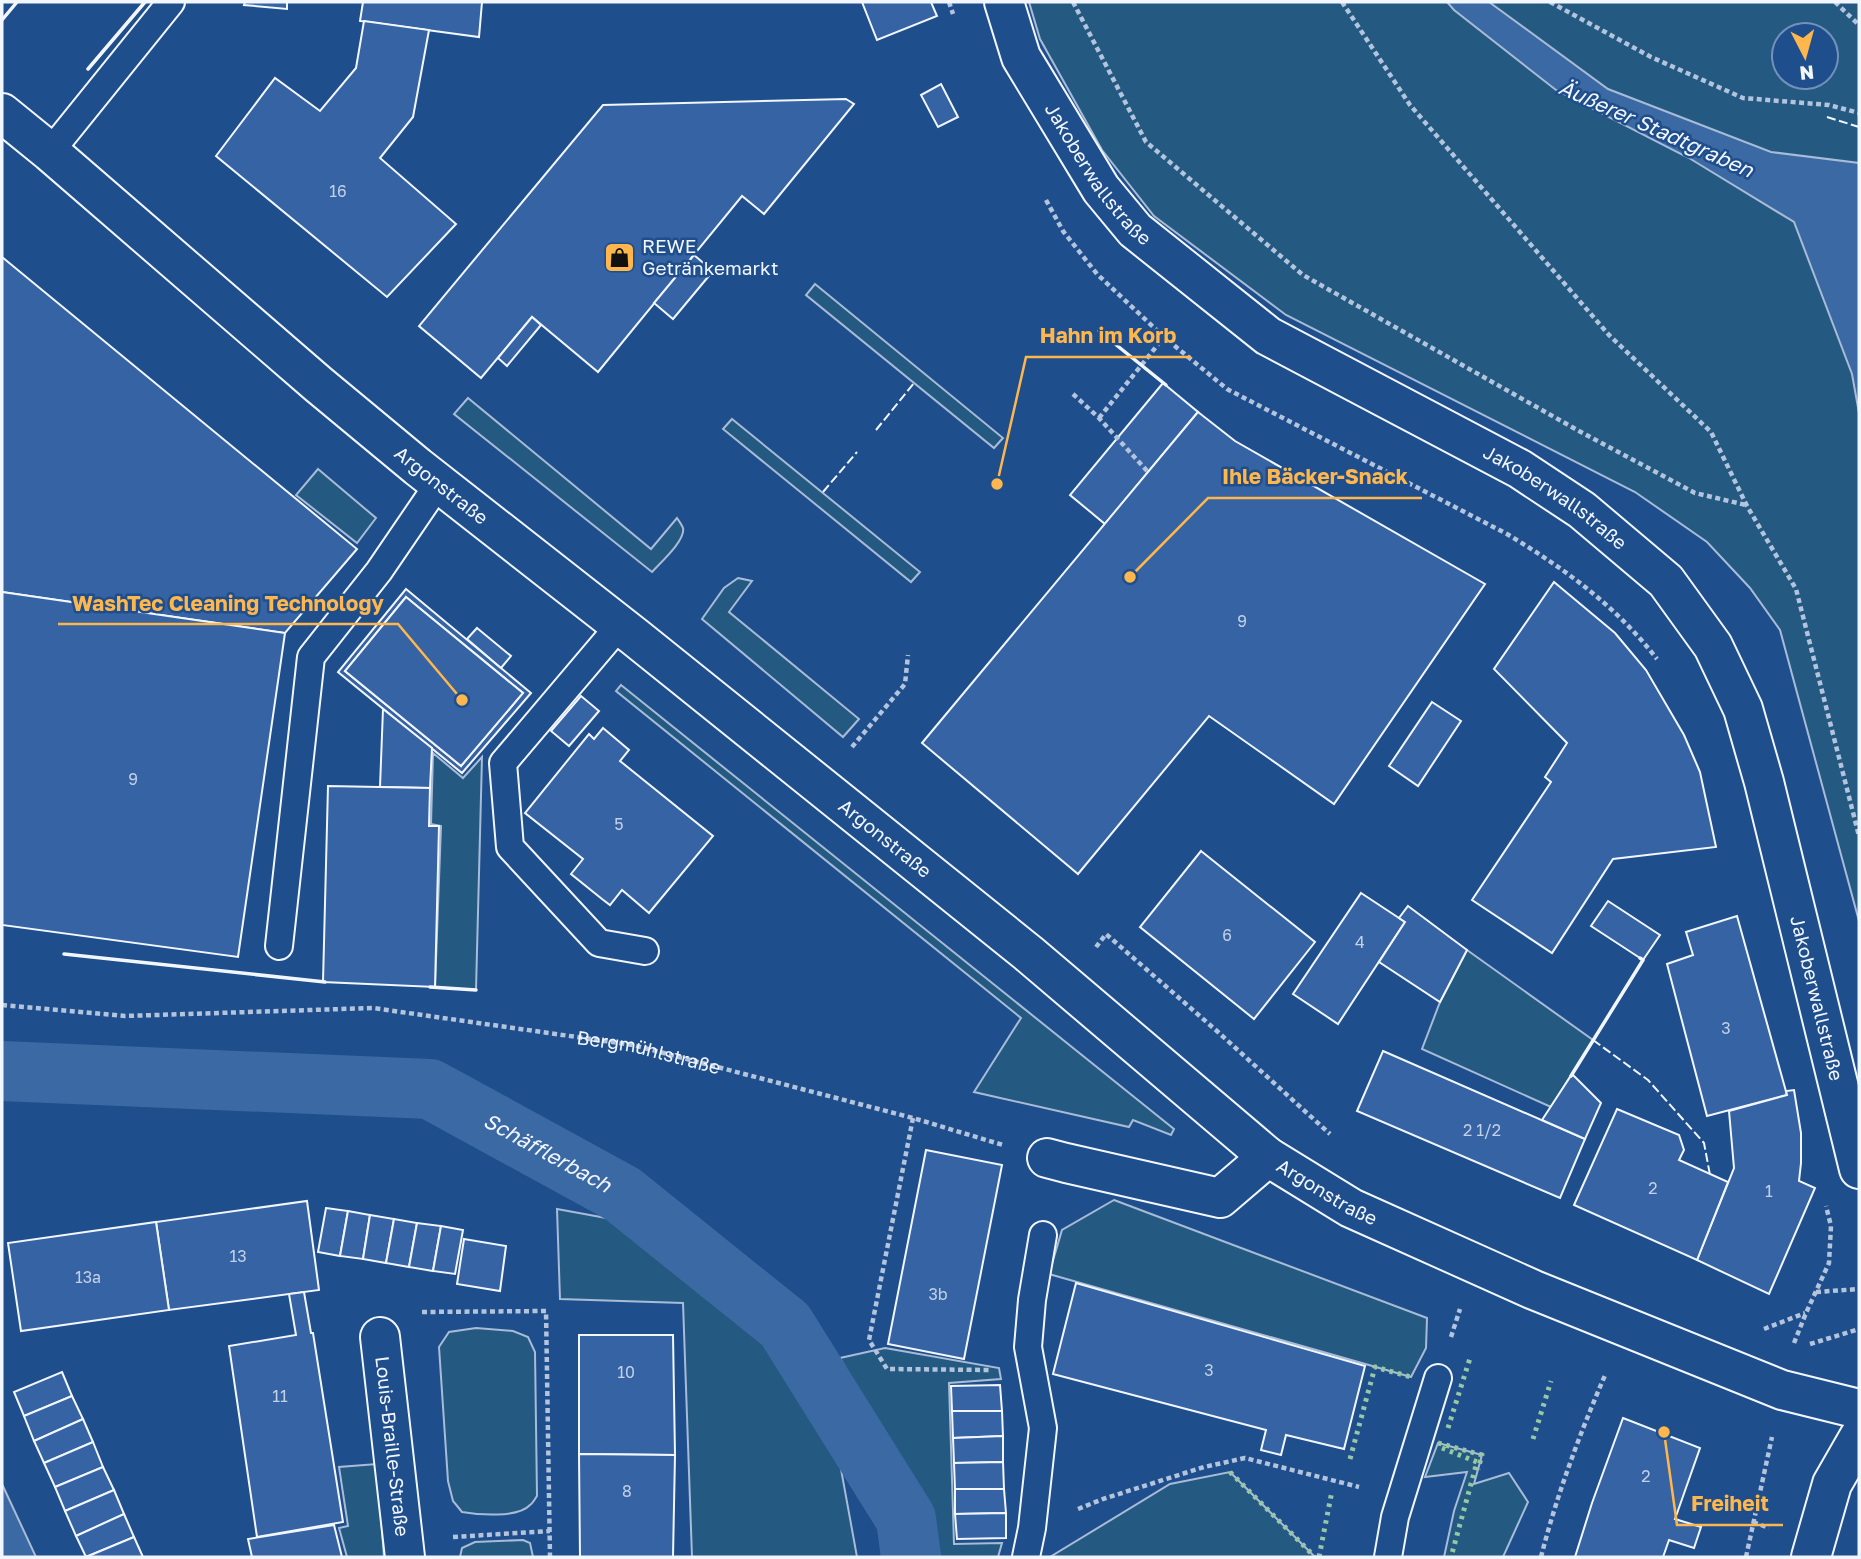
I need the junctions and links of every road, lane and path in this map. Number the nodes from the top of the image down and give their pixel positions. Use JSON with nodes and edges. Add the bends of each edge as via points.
{"nodes":[{"id":1,"x":171,"y":2,"type":"edge"},
{"id":2,"x":1004,"y":2,"type":"edge"},
{"id":3,"x":1073,"y":2,"type":"edge"},
{"id":4,"x":1342,"y":2,"type":"edge"},
{"id":5,"x":1550,"y":2,"type":"edge"},
{"id":6,"x":1835,"y":2,"type":"edge"},
{"id":7,"x":1859,"y":25,"type":"edge"},
{"id":8,"x":2,"y":113,"type":"edge"},
{"id":9,"x":1859,"y":113,"type":"edge"},
{"id":10,"x":50,"y":152,"type":"junction"},
{"id":11,"x":1164,"y":337,"type":"dead end"},
{"id":12,"x":1073,"y":394,"type":"dead end"},
{"id":13,"x":1099,"y":418,"type":"junction"},
{"id":14,"x":1148,"y":472,"type":"dead end"},
{"id":15,"x":439,"y":483,"type":"junction"},
{"id":16,"x":1747,"y":506,"type":"junction"},
{"id":17,"x":1507,"y":534,"type":"dead end"},
{"id":18,"x":620,"y":625,"type":"junction"},
{"id":19,"x":908,"y":655,"type":"dead end"},
{"id":20,"x":1658,"y":660,"type":"dead end"},
{"id":21,"x":820,"y":785,"type":"junction"},
{"id":22,"x":1859,"y":836,"type":"edge"},
{"id":23,"x":279,"y":946,"type":"dead end"},
{"id":24,"x":645,"y":951,"type":"dead end"},
{"id":25,"x":1066,"y":985,"type":"junction"},
{"id":26,"x":2,"y":1005,"type":"edge"},
{"id":27,"x":913,"y":1118,"type":"junction"},
{"id":28,"x":1331,"y":1135,"type":"dead end"},
{"id":29,"x":1268,"y":1157,"type":"junction"},
{"id":30,"x":1047,"y":1158,"type":"joint"},
{"id":31,"x":1859,"y":1169,"type":"edge"},
{"id":32,"x":1824,"y":1200,"type":"dead end"},
{"id":33,"x":1043,"y":1235,"type":"dead end"},
{"id":34,"x":1474,"y":1264,"type":"junction"},
{"id":35,"x":1859,"y":1289,"type":"edge"},
{"id":36,"x":1816,"y":1293,"type":"junction"},
{"id":37,"x":422,"y":1312,"type":"dead end"},
{"id":38,"x":1806,"y":1313,"type":"junction"},
{"id":39,"x":1625,"y":1327,"type":"junction"},
{"id":40,"x":1859,"y":1329,"type":"edge"},
{"id":41,"x":1753,"y":1334,"type":"dead end"},
{"id":42,"x":380,"y":1338,"type":"dead end"},
{"id":43,"x":1032,"y":1370,"type":"junction"},
{"id":44,"x":1438,"y":1378,"type":"joint"},
{"id":45,"x":1782,"y":1390,"type":"junction"},
{"id":46,"x":1859,"y":1409,"type":"edge"},
{"id":47,"x":1859,"y":1437,"type":"edge"},
{"id":48,"x":1400,"y":1497,"type":"junction"},
{"id":49,"x":1032,"y":1528,"type":"junction"},
{"id":50,"x":550,"y":1531,"type":"junction"},
{"id":51,"x":404,"y":1549,"type":"edge"},
{"id":52,"x":550,"y":1557,"type":"edge"},
{"id":53,"x":1026,"y":1557,"type":"edge"},
{"id":54,"x":1388,"y":1557,"type":"edge"},
{"id":55,"x":1541,"y":1557,"type":"edge"},
{"id":56,"x":1746,"y":1557,"type":"edge"},
{"id":57,"x":1811,"y":1557,"type":"edge"}],
"edges":[{"from":1,"to":10,"type":"lane"},
{"from":2,"to":31,"type":"street","name":"Jakoberwallstraße","via":[[1020,57],[1101,189],[1135,230],[1268,337],[1520,469],[1582,510],[1666,581],[1713,646],[1743,709]]},
{"from":3,"to":16,"type":"path","via":[[1146,142],[1303,275],[1695,493]]},
{"from":4,"to":16,"type":"path","via":[[1410,105],[1609,335],[1710,432]]},
{"from":5,"to":9,"type":"path","via":[[1651,57],[1743,98],[1829,105]]},
{"from":6,"to":7,"type":"path"},
{"from":8,"to":10,"type":"street","name":"Argonstraße"},
{"from":10,"to":15,"type":"street","name":"Argonstraße"},
{"from":11,"to":13,"type":"path"},
{"from":12,"to":13,"type":"path"},
{"from":13,"to":14,"type":"path"},
{"from":15,"to":18,"type":"street","name":"Argonstraße"},
{"from":15,"to":23,"type":"lane","via":[[379,571],[311,657]]},
{"from":16,"to":22,"type":"path","via":[[1796,589]]},
{"from":17,"to":20,"type":"path","via":[[1606,603]]},
{"from":18,"to":21,"type":"street","name":"Argonstraße"},
{"from":18,"to":24,"type":"lane","via":[[503,763],[510,847],[599,943]]},
{"from":19,"to":21,"type":"path","via":[[905,684]]},
{"from":21,"to":25,"type":"street","name":"Argonstraße"},
{"from":25,"to":28,"type":"path","via":[[1106,934]]},
{"from":25,"to":29,"type":"street","name":"Argonstraße"},
{"from":26,"to":27,"type":"path","name":"Bergmühlstraße","via":[[125,1016],[373,1008],[633,1045]]},
{"from":27,"to":30,"type":"path","name":"Bergmühlstraße"},
{"from":27,"to":43,"type":"path","via":[[869,1340],[887,1369]]},
{"from":29,"to":30,"type":"street","via":[[1220,1198]]},
{"from":29,"to":34,"type":"street","name":"Argonstraße","via":[[1351,1208]]},
{"from":32,"to":36,"type":"path","via":[[1831,1226],[1829,1264]]},
{"from":33,"to":43,"type":"lane","via":[[1028,1347]]},
{"from":34,"to":39,"type":"street","name":"Argonstraße"},
{"from":34,"to":44,"type":"path"},
{"from":35,"to":36,"type":"path"},
{"from":36,"to":38,"type":"path"},
{"from":37,"to":50,"type":"path","via":[[546,1311]]},
{"from":38,"to":40,"type":"path","via":[[1792,1349]]},
{"from":38,"to":41,"type":"path"},
{"from":39,"to":45,"type":"street","name":"Argonstraße"},
{"from":39,"to":55,"type":"path","via":[[1553,1511]]},
{"from":42,"to":51,"type":"street","name":"Louis-Braille-Straße"},
{"from":43,"to":49,"type":"lane","via":[[1043,1428]]},
{"from":44,"to":48,"type":"lane"},
{"from":45,"to":46,"type":"street","name":"Argonstraße"},
{"from":45,"to":56,"type":"path"},
{"from":47,"to":57,"type":"street","via":[[1832,1484]]},
{"from":48,"to":49,"type":"path","via":[[1245,1458],[1204,1466],[1103,1499]]},
{"from":48,"to":54,"type":"lane"},
{"from":49,"to":53,"type":"lane"},
{"from":50,"to":51,"type":"path"},
{"from":50,"to":52,"type":"path"}]}
